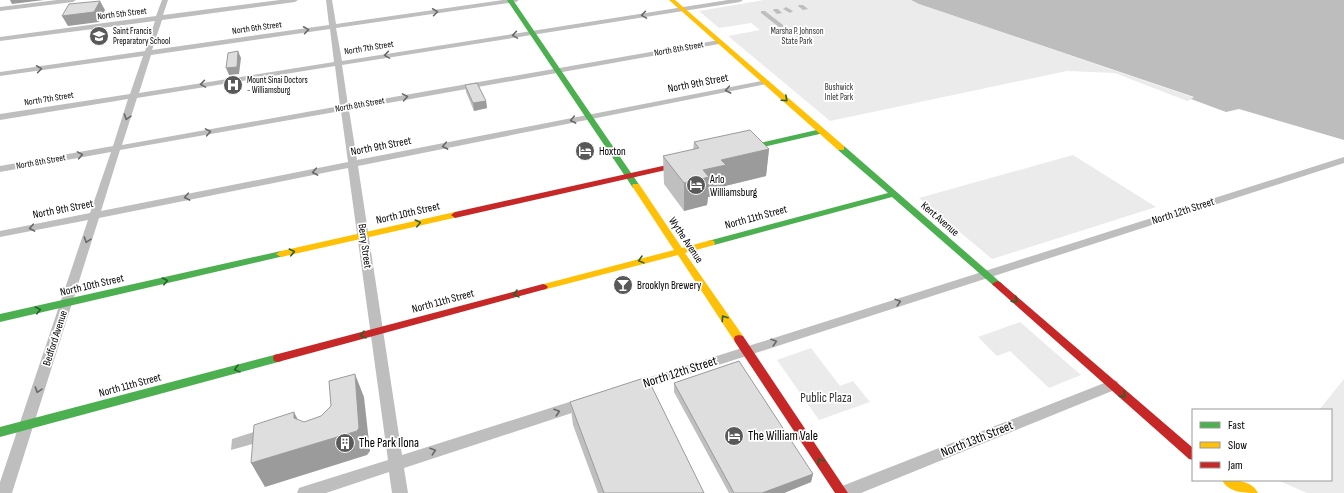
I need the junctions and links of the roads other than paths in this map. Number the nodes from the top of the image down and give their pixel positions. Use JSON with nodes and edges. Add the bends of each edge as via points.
{"nodes":[{"id":1,"x":2,"y":0,"type":"edge"},
{"id":2,"x":73,"y":0,"type":"edge"},
{"id":3,"x":165,"y":0,"type":"edge"},
{"id":4,"x":295,"y":0,"type":"edge"},
{"id":5,"x":329,"y":0,"type":"edge"},
{"id":6,"x":512,"y":0,"type":"edge"},
{"id":7,"x":672,"y":0,"type":"edge"},
{"id":8,"x":740,"y":0,"type":"edge"},
{"id":9,"x":0,"y":3,"type":"edge"},
{"id":10,"x":0,"y":8,"type":"edge"},
{"id":11,"x":682,"y":9,"type":"junction"},
{"id":12,"x":762,"y":12,"type":"dead end"},
{"id":13,"x":159,"y":18,"type":"junction"},
{"id":14,"x":333,"y":26,"type":"junction"},
{"id":15,"x":781,"y":26,"type":"dead end"},
{"id":16,"x":532,"y":32,"type":"junction"},
{"id":17,"x":0,"y":39,"type":"edge"},
{"id":18,"x":719,"y":42,"type":"junction"},
{"id":19,"x":148,"y":53,"type":"junction"},
{"id":20,"x":338,"y":63,"type":"junction"},
{"id":21,"x":558,"y":71,"type":"junction"},
{"id":22,"x":0,"y":74,"type":"edge"},
{"id":23,"x":766,"y":82,"type":"junction"},
{"id":24,"x":134,"y":95,"type":"junction"},
{"id":25,"x":345,"y":108,"type":"junction"},
{"id":26,"x":0,"y":116,"type":"edge"},
{"id":27,"x":589,"y":117,"type":"junction"},
{"id":28,"x":821,"y":132,"type":"junction"},
{"id":29,"x":117,"y":148,"type":"junction"},
{"id":30,"x":739,"y":150,"type":"edge"},
{"id":31,"x":1344,"y":160,"type":"edge"},
{"id":32,"x":694,"y":161,"type":"edge"},
{"id":33,"x":353,"y":164,"type":"junction"},
{"id":34,"x":0,"y":169,"type":"edge"},
{"id":35,"x":628,"y":176,"type":"junction"},
{"id":36,"x":893,"y":194,"type":"junction"},
{"id":37,"x":95,"y":215,"type":"junction"},
{"id":38,"x":0,"y":234,"type":"edge"},
{"id":39,"x":363,"y":236,"type":"junction"},
{"id":40,"x":679,"y":250,"type":"junction"},
{"id":41,"x":986,"y":274,"type":"junction"},
{"id":42,"x":66,"y":303,"type":"junction"},
{"id":43,"x":0,"y":318,"type":"edge"},
{"id":44,"x":377,"y":331,"type":"junction"},
{"id":45,"x":746,"y":351,"type":"junction"},
{"id":46,"x":1112,"y":385,"type":"junction"},
{"id":47,"x":621,"y":391,"type":"edge"},
{"id":48,"x":598,"y":398,"type":"edge"},
{"id":49,"x":26,"y":425,"type":"junction"},
{"id":50,"x":0,"y":432,"type":"edge"},
{"id":51,"x":1192,"y":454,"type":"edge"},
{"id":52,"x":396,"y":464,"type":"junction"},
{"id":53,"x":1230,"y":481,"type":"edge"},
{"id":54,"x":4,"y":493,"type":"edge"},
{"id":55,"x":306,"y":493,"type":"edge"},
{"id":56,"x":400,"y":493,"type":"edge"},
{"id":57,"x":842,"y":493,"type":"edge"},
{"id":58,"x":1252,"y":493,"type":"edge"}],
"edges":[{"from":1,"to":9,"type":"street"},
{"from":2,"to":10,"type":"street"},
{"from":3,"to":13,"type":"street","name":"Bedford Avenue"},
{"from":4,"to":13,"type":"street","name":"North 5th Street"},
{"from":5,"to":14,"type":"street","name":"Berry Street"},
{"from":14,"to":6,"type":"street","name":"North 6th Street","one_way":true},
{"from":6,"to":16,"type":"main road","name":"Wythe Avenue"},
{"from":7,"to":11,"type":"main road","name":"Kent Avenue"},
{"from":8,"to":11,"type":"street","name":"North 7th Street"},
{"from":11,"to":16,"type":"street","name":"North 7th Street","one_way":true},
{"from":11,"to":18,"type":"main road","name":"Kent Avenue"},
{"from":12,"to":15,"type":"street"},
{"from":13,"to":17,"type":"street","name":"North 5th Street"},
{"from":13,"to":19,"type":"street","name":"Bedford Avenue"},
{"from":19,"to":14,"type":"street","name":"North 6th Street","one_way":true},
{"from":14,"to":20,"type":"street","name":"Berry Street"},
{"from":16,"to":20,"type":"street","name":"North 7th Street","one_way":true},
{"from":16,"to":21,"type":"main road","name":"Wythe Avenue"},
{"from":18,"to":21,"type":"street","name":"North 8th Street"},
{"from":18,"to":23,"type":"main road","name":"Kent Avenue"},
{"from":22,"to":19,"type":"street","name":"North 6th Street","one_way":true},
{"from":19,"to":24,"type":"street","name":"Bedford Avenue"},
{"from":20,"to":24,"type":"street","name":"North 7th Street","one_way":true},
{"from":20,"to":25,"type":"street","name":"Berry Street"},
{"from":25,"to":21,"type":"street","name":"North 8th Street","one_way":true},
{"from":21,"to":27,"type":"main road","name":"Wythe Avenue"},
{"from":23,"to":27,"type":"street","name":"North 9th Street","one_way":true},
{"from":23,"to":28,"type":"main road","name":"Kent Avenue","one_way":true},
{"from":24,"to":26,"type":"street","name":"North 7th Street"},
{"from":24,"to":29,"type":"street","name":"Bedford Avenue","one_way":true},
{"from":29,"to":25,"type":"street","name":"North 8th Street","one_way":true},
{"from":25,"to":33,"type":"street","name":"Berry Street"},
{"from":27,"to":33,"type":"street","name":"North 9th Street","one_way":true},
{"from":27,"to":35,"type":"main road","name":"Wythe Avenue"},
{"from":28,"to":30,"type":"main road"},
{"from":28,"to":36,"type":"main road","name":"Kent Avenue"},
{"from":34,"to":29,"type":"street","name":"North 8th Street","one_way":true},
{"from":29,"to":37,"type":"street","name":"Bedford Avenue"},
{"from":31,"to":41,"type":"street","name":"North 12th Street"},
{"from":32,"to":35,"type":"main road","name":"North 10th Street"},
{"from":33,"to":37,"type":"street","name":"North 9th Street","one_way":true},
{"from":33,"to":39,"type":"street","name":"Berry Street"},
{"from":39,"to":35,"type":"main road","name":"North 10th Street","one_way":true},
{"from":35,"to":40,"type":"main road","name":"Wythe Avenue"},
{"from":36,"to":40,"type":"main road","name":"North 11th Street"},
{"from":36,"to":41,"type":"main road","name":"Kent Avenue"},
{"from":37,"to":38,"type":"street","name":"North 9th Street","one_way":true},
{"from":37,"to":42,"type":"street","name":"Bedford Avenue","one_way":true},
{"from":42,"to":39,"type":"main road","name":"North 10th Street","one_way":true},
{"from":39,"to":44,"type":"street","name":"Berry Street"},
{"from":40,"to":44,"type":"main road","name":"North 11th Street","one_way":true},
{"from":45,"to":40,"type":"main road","name":"Wythe Avenue","one_way":true},
{"from":45,"to":41,"type":"street","name":"North 12th Street","one_way":true},
{"from":41,"to":46,"type":"main road","name":"Kent Avenue","one_way":true},
{"from":43,"to":42,"type":"main road","name":"North 10th Street","one_way":true},
{"from":42,"to":49,"type":"street","name":"Bedford Avenue","one_way":true},
{"from":44,"to":49,"type":"main road","name":"North 11th Street","one_way":true},
{"from":44,"to":52,"type":"street","name":"Berry Street"},
{"from":45,"to":47,"type":"street","name":"North 12th Street"},
{"from":57,"to":45,"type":"main road","name":"Wythe Avenue","one_way":true},
{"from":46,"to":51,"type":"main road","name":"Kent Avenue","one_way":true},
{"from":46,"to":57,"type":"street","name":"North 13th Street"},
{"from":52,"to":48,"type":"street","one_way":true},
{"from":49,"to":50,"type":"main road","name":"North 11th Street"},
{"from":49,"to":54,"type":"street","name":"Bedford Avenue"},
{"from":52,"to":55,"type":"street"},
{"from":52,"to":56,"type":"street","name":"Berry Street"},
{"from":53,"to":58,"type":"main road"}]}
